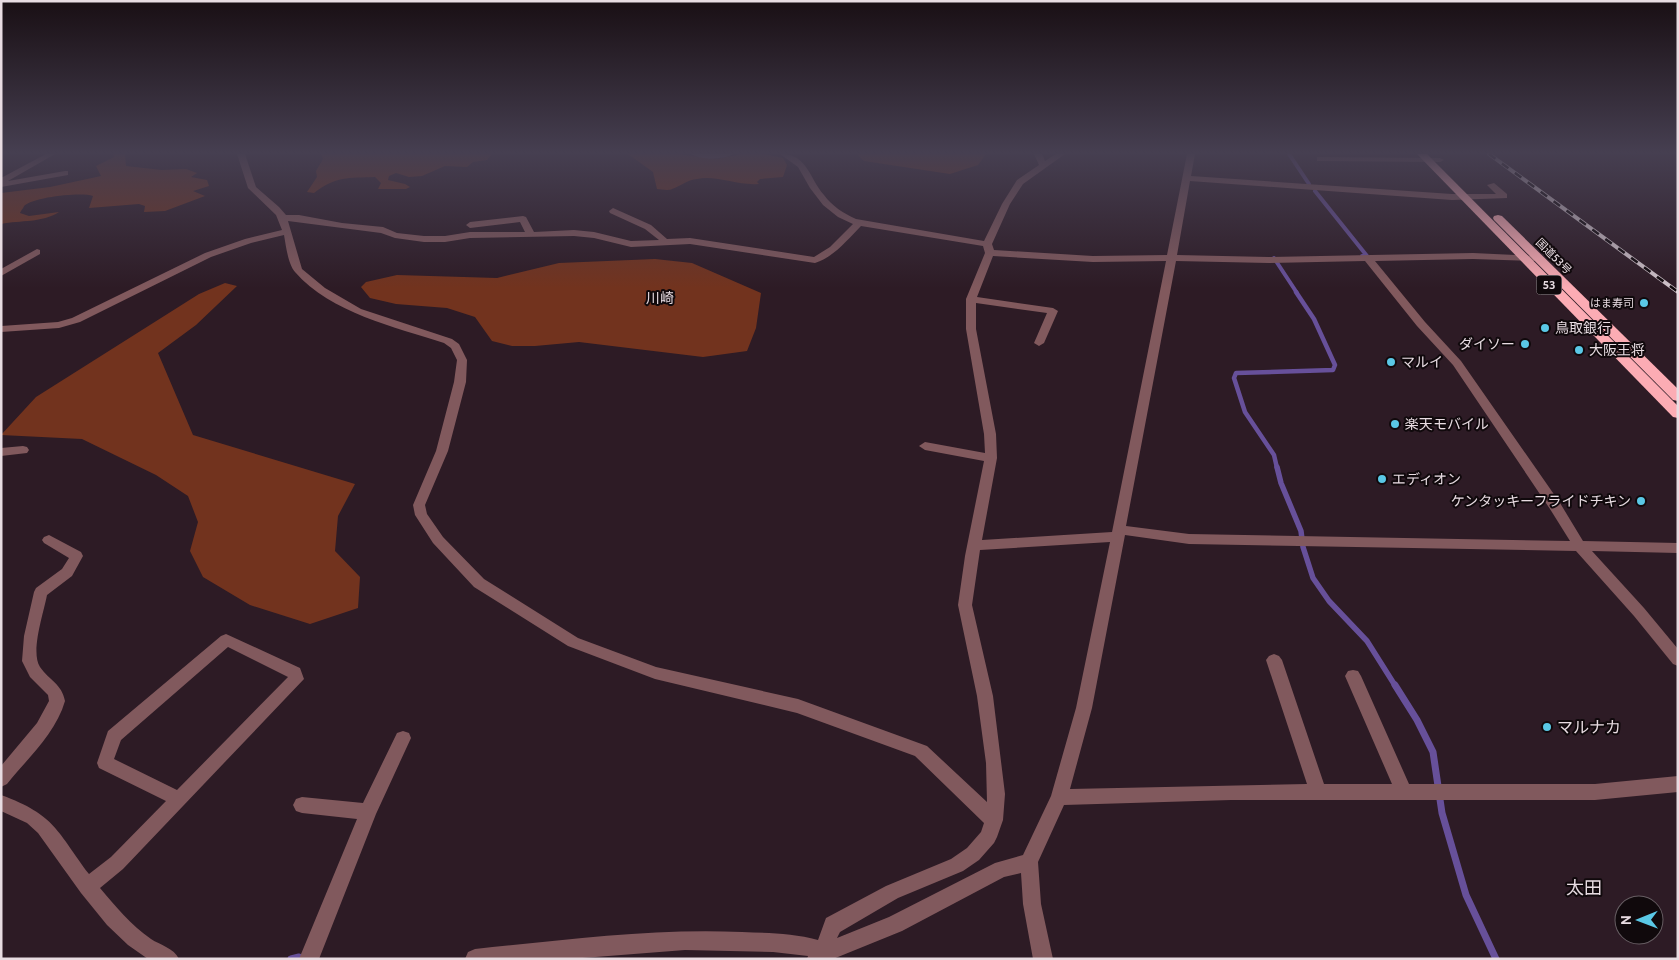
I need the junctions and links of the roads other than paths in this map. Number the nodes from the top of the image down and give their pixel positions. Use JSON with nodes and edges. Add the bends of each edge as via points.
{"nodes":[{"id":1,"x":264,"y":199,"type":"edge"},
{"id":2,"x":823,"y":199,"type":"edge"},
{"id":3,"x":1009,"y":199,"type":"edge"},
{"id":4,"x":1182,"y":199,"type":"edge"},
{"id":5,"x":1467,"y":199,"type":"edge"},
{"id":6,"x":1479,"y":199,"type":"edge"},
{"id":7,"x":613,"y":211,"type":"dead end"},
{"id":8,"x":283,"y":218,"type":"junction"},
{"id":9,"x":859,"y":223,"type":"junction"},
{"id":10,"x":470,"y":225,"type":"dead end"},
{"id":11,"x":287,"y":232,"type":"junction"},
{"id":12,"x":530,"y":235,"type":"junction"},
{"id":13,"x":664,"y":241,"type":"junction"},
{"id":14,"x":988,"y":248,"type":"junction"},
{"id":15,"x":37,"y":252,"type":"dead end"},
{"id":16,"x":1366,"y":257,"type":"junction"},
{"id":17,"x":1171,"y":258,"type":"junction"},
{"id":18,"x":1522,"y":258,"type":"junction"},
{"id":19,"x":1538,"y":258,"type":"junction"},
{"id":20,"x":1,"y":273,"type":"edge"},
{"id":21,"x":970,"y":299,"type":"junction"},
{"id":22,"x":1,"y":329,"type":"edge"},
{"id":23,"x":1039,"y":343,"type":"dead end"},
{"id":24,"x":1678,"y":397,"type":"edge"},
{"id":25,"x":1678,"y":414,"type":"edge"},
{"id":26,"x":925,"y":446,"type":"dead end"},
{"id":27,"x":24,"y":450,"type":"dead end"},
{"id":28,"x":1,"y":452,"type":"edge"},
{"id":29,"x":991,"y":458,"type":"junction"},
{"id":30,"x":1118,"y":533,"type":"junction"},
{"id":31,"x":49,"y":540,"type":"dead end"},
{"id":32,"x":974,"y":545,"type":"junction"},
{"id":33,"x":1580,"y":547,"type":"junction"},
{"id":34,"x":1678,"y":548,"type":"edge"},
{"id":35,"x":1274,"y":660,"type":"dead end"},
{"id":36,"x":1678,"y":660,"type":"edge"},
{"id":37,"x":1353,"y":676,"type":"dead end"},
{"id":38,"x":402,"y":738,"type":"dead end"},
{"id":39,"x":1,"y":779,"type":"edge"},
{"id":40,"x":1678,"y":784,"type":"edge"},
{"id":41,"x":1318,"y":792,"type":"junction"},
{"id":42,"x":1404,"y":792,"type":"junction"},
{"id":43,"x":1059,"y":797,"type":"junction"},
{"id":44,"x":179,"y":799,"type":"junction"},
{"id":45,"x":1,"y":803,"type":"edge"},
{"id":46,"x":302,"y":805,"type":"dead end"},
{"id":47,"x":368,"y":812,"type":"junction"},
{"id":48,"x":994,"y":820,"type":"junction"},
{"id":49,"x":1029,"y":862,"type":"junction"},
{"id":50,"x":87,"y":887,"type":"junction"},
{"id":51,"x":822,"y":956,"type":"edge"},
{"id":52,"x":169,"y":959,"type":"edge"},
{"id":53,"x":309,"y":959,"type":"edge"},
{"id":54,"x":475,"y":959,"type":"edge"},
{"id":55,"x":1043,"y":959,"type":"edge"}],
"edges":[{"from":1,"to":8,"type":"street"},
{"from":2,"to":9,"type":"street","via":[[843,217]]},
{"from":3,"to":14,"type":"street"},
{"from":4,"to":17,"type":"street"},
{"from":5,"to":18,"type":"highway","name":"国道53号","number":"53"},
{"from":6,"to":19,"type":"highway","name":"国道53号","number":"53"},
{"from":7,"to":13,"type":"street","via":[[649,228]]},
{"from":8,"to":11,"type":"street"},
{"from":8,"to":12,"type":"street","via":[[383,230],[424,239]]},
{"from":9,"to":13,"type":"street","via":[[815,260],[690,241]]},
{"from":9,"to":14,"type":"street"},
{"from":10,"to":12,"type":"street","via":[[523,219]]},
{"from":11,"to":22,"type":"street","via":[[208,255],[76,320]]},
{"from":11,"to":48,"type":"street","via":[[298,270],[326,293],[356,312],[448,341],[460,353],[460,382],[442,451],[419,506],[421,515],[438,540],[479,583],[573,642],[591,649],[655,673],[798,706],[921,752]]},
{"from":12,"to":13,"type":"street","via":[[574,233],[631,244]]},
{"from":14,"to":17,"type":"street","via":[[1093,259]]},
{"from":14,"to":21,"type":"street"},
{"from":15,"to":20,"type":"street"},
{"from":16,"to":17,"type":"street","via":[[1269,260]]},
{"from":16,"to":18,"type":"street"},
{"from":16,"to":33,"type":"street","via":[[1457,363]]},
{"from":17,"to":30,"type":"street"},
{"from":18,"to":19,"type":"street"},
{"from":18,"to":25,"type":"highway","name":"国道53号","number":"53"},
{"from":19,"to":24,"type":"highway","name":"国道53号","number":"53"},
{"from":21,"to":23,"type":"street","via":[[1053,312]]},
{"from":21,"to":29,"type":"street","via":[[971,329],[990,434]]},
{"from":26,"to":29,"type":"street"},
{"from":27,"to":28,"type":"street"},
{"from":29,"to":32,"type":"street"},
{"from":30,"to":32,"type":"street"},
{"from":30,"to":33,"type":"street","via":[[1189,539]]},
{"from":30,"to":43,"type":"street","via":[[1084,708]]},
{"from":31,"to":39,"type":"street","via":[[76,556],[65,574],[41,592],[32,640],[30,660],[35,674],[54,690],[57,701],[52,715]]},
{"from":32,"to":48,"type":"street","via":[[965,606],[985,696],[993,753],[997,794]]},
{"from":33,"to":34,"type":"street"},
{"from":33,"to":36,"type":"street"},
{"from":35,"to":41,"type":"street"},
{"from":37,"to":42,"type":"street"},
{"from":38,"to":47,"type":"street"},
{"from":40,"to":42,"type":"street","via":[[1595,792]]},
{"from":41,"to":42,"type":"street"},
{"from":41,"to":43,"type":"street"},
{"from":43,"to":49,"type":"street"},
{"from":44,"to":44,"type":"street","via":[[105,763],[114,736],[226,640],[295,672],[296,679]]},
{"from":44,"to":50,"type":"street","via":[[117,863]]},
{"from":45,"to":50,"type":"street","via":[[18,808],[42,823]]},
{"from":46,"to":47,"type":"street"},
{"from":47,"to":53,"type":"street"},
{"from":48,"to":51,"type":"street","via":[[988,837],[973,854],[957,865],[892,892],[833,925]]},
{"from":49,"to":51,"type":"street","via":[[1001,869],[895,924]]},
{"from":49,"to":55,"type":"street","via":[[1032,904]]},
{"from":50,"to":52,"type":"street","via":[[143,944]]},
{"from":51,"to":54,"type":"street","via":[[812,947],[789,944],[669,940]]}]}
